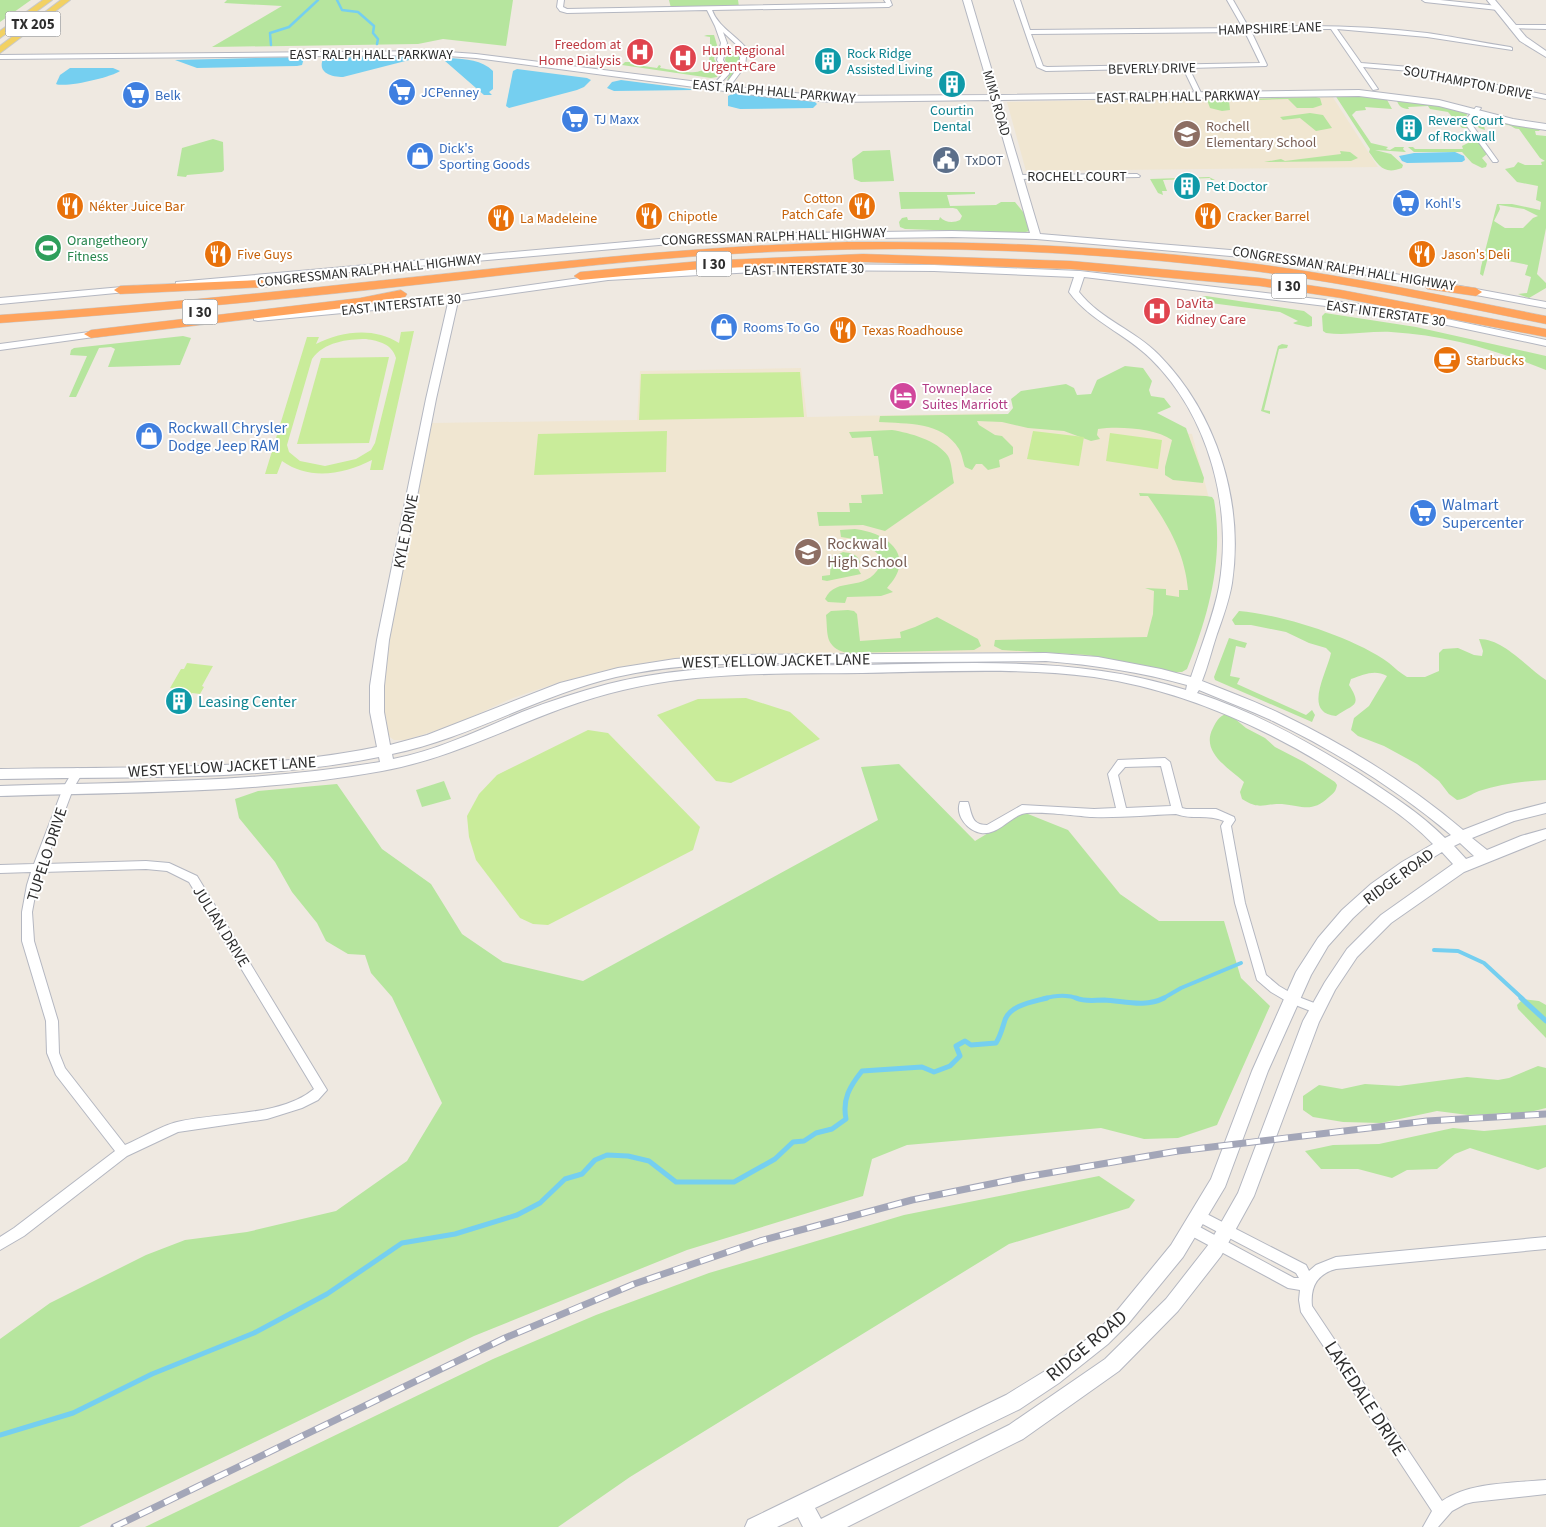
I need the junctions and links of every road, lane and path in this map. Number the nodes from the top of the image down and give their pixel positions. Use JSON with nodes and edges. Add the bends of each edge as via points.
{"nodes":[{"id":1,"x":48,"y":0,"type":"edge"},
{"id":2,"x":66,"y":0,"type":"edge"},
{"id":3,"x":561,"y":0,"type":"edge"},
{"id":4,"x":665,"y":0,"type":"edge"},
{"id":5,"x":789,"y":0,"type":"edge"},
{"id":6,"x":967,"y":0,"type":"edge"},
{"id":7,"x":1017,"y":0,"type":"edge"},
{"id":8,"x":1230,"y":0,"type":"edge"},
{"id":9,"x":1425,"y":0,"type":"edge"},
{"id":10,"x":1491,"y":0,"type":"edge"},
{"id":11,"x":888,"y":3,"type":"edge"},
{"id":12,"x":790,"y":8,"type":"junction"},
{"id":13,"x":1498,"y":8,"type":"junction"},
{"id":14,"x":709,"y":9,"type":"junction"},
{"id":15,"x":664,"y":10,"type":"junction"},
{"id":16,"x":718,"y":26,"type":"junction"},
{"id":17,"x":1333,"y":27,"type":"junction"},
{"id":18,"x":1512,"y":27,"type":"junction"},
{"id":19,"x":1546,"y":27,"type":"edge"},
{"id":20,"x":1248,"y":30,"type":"junction"},
{"id":21,"x":1028,"y":32,"type":"junction"},
{"id":22,"x":0,"y":35,"type":"edge"},
{"id":23,"x":737,"y":49,"type":"dead end"},
{"id":24,"x":744,"y":49,"type":"junction"},
{"id":25,"x":1510,"y":49,"type":"dead end"},
{"id":26,"x":0,"y":51,"type":"edge"},
{"id":27,"x":118,"y":53,"type":"junction"},
{"id":28,"x":1546,"y":55,"type":"edge"},
{"id":29,"x":0,"y":57,"type":"edge"},
{"id":30,"x":1360,"y":65,"type":"junction"},
{"id":31,"x":1185,"y":67,"type":"junction"},
{"id":32,"x":717,"y":84,"type":"junction"},
{"id":33,"x":729,"y":86,"type":"junction"},
{"id":34,"x":1375,"y":89,"type":"junction"},
{"id":35,"x":1197,"y":92,"type":"junction"},
{"id":36,"x":995,"y":95,"type":"junction"},
{"id":37,"x":1546,"y":97,"type":"edge"},
{"id":38,"x":1476,"y":110,"type":"junction"},
{"id":39,"x":1546,"y":121,"type":"edge"},
{"id":40,"x":1546,"y":127,"type":"edge"},
{"id":41,"x":1495,"y":161,"type":"dead end"},
{"id":42,"x":1137,"y":176,"type":"dead end"},
{"id":43,"x":1018,"y":177,"type":"junction"},
{"id":44,"x":1036,"y":236,"type":"junction"},
{"id":45,"x":1144,"y":256,"type":"junction"},
{"id":46,"x":1029,"y":264,"type":"junction"},
{"id":47,"x":534,"y":268,"type":"junction"},
{"id":48,"x":1080,"y":274,"type":"junction"},
{"id":49,"x":120,"y":290,"type":"junction"},
{"id":50,"x":1476,"y":292,"type":"junction"},
{"id":51,"x":400,"y":294,"type":"junction"},
{"id":52,"x":454,"y":299,"type":"junction"},
{"id":53,"x":0,"y":301,"type":"edge"},
{"id":54,"x":1546,"y":305,"type":"edge"},
{"id":55,"x":0,"y":319,"type":"edge"},
{"id":56,"x":1546,"y":320,"type":"edge"},
{"id":57,"x":1447,"y":322,"type":"junction"},
{"id":58,"x":0,"y":331,"type":"edge"},
{"id":59,"x":1546,"y":332,"type":"edge"},
{"id":60,"x":91,"y":334,"type":"junction"},
{"id":61,"x":1546,"y":343,"type":"edge"},
{"id":62,"x":0,"y":347,"type":"edge"},
{"id":63,"x":1192,"y":689,"type":"junction"},
{"id":64,"x":384,"y":752,"type":"junction"},
{"id":65,"x":387,"y":765,"type":"junction"},
{"id":66,"x":78,"y":772,"type":"junction"},
{"id":67,"x":0,"y":774,"type":"edge"},
{"id":68,"x":68,"y":788,"type":"junction"},
{"id":69,"x":0,"y":791,"type":"edge"},
{"id":70,"x":964,"y":805,"type":"dead end"},
{"id":71,"x":1546,"y":808,"type":"edge"},
{"id":72,"x":1177,"y":810,"type":"junction"},
{"id":73,"x":1122,"y":813,"type":"junction"},
{"id":74,"x":1546,"y":834,"type":"edge"},
{"id":75,"x":1460,"y":836,"type":"junction"},
{"id":76,"x":1442,"y":845,"type":"junction"},
{"id":77,"x":1485,"y":857,"type":"junction"},
{"id":78,"x":1464,"y":866,"type":"junction"},
{"id":79,"x":0,"y":869,"type":"edge"},
{"id":80,"x":38,"y":869,"type":"junction"},
{"id":81,"x":1292,"y":999,"type":"junction"},
{"id":82,"x":1318,"y":1009,"type":"junction"},
{"id":83,"x":123,"y":1152,"type":"junction"},
{"id":84,"x":1195,"y":1223,"type":"junction"},
{"id":85,"x":1222,"y":1237,"type":"junction"},
{"id":86,"x":1546,"y":1243,"type":"edge"},
{"id":87,"x":0,"y":1244,"type":"edge"},
{"id":88,"x":1308,"y":1282,"type":"junction"},
{"id":89,"x":1546,"y":1487,"type":"edge"},
{"id":90,"x":802,"y":1504,"type":"junction"},
{"id":91,"x":1440,"y":1511,"type":"junction"},
{"id":92,"x":755,"y":1527,"type":"edge"},
{"id":93,"x":814,"y":1527,"type":"edge"},
{"id":94,"x":826,"y":1527,"type":"edge"},
{"id":95,"x":1430,"y":1527,"type":"edge"}],
"edges":[{"from":1,"to":22,"type":"main road","number":"TX 205"},
{"from":2,"to":26,"type":"main road","number":"TX 205"},
{"from":3,"to":15,"type":"street","via":[[562,10]]},
{"from":4,"to":15,"type":"street"},
{"from":5,"to":12,"type":"street"},
{"from":6,"to":36,"type":"main road","name":"MIMS ROAD"},
{"from":7,"to":21,"type":"street"},
{"from":8,"to":20,"type":"street"},
{"from":9,"to":13,"type":"street"},
{"from":10,"to":13,"type":"main road"},
{"from":11,"to":12,"type":"street"},
{"from":12,"to":14,"type":"street"},
{"from":13,"to":18,"type":"main road"},
{"from":14,"to":15,"type":"street"},
{"from":14,"to":16,"type":"street"},
{"from":16,"to":24,"type":"street","via":[[739,40]]},
{"from":16,"to":32,"type":"street","via":[[726,49],[720,60],[726,74]]},
{"from":17,"to":20,"type":"street","name":"HAMPSHIRE LANE","via":[[1288,26]]},
{"from":17,"to":25,"type":"street","name":"HAMPSHIRE LANE","via":[[1427,35]]},
{"from":17,"to":30,"type":"street"},
{"from":18,"to":19,"type":"street"},
{"from":18,"to":28,"type":"main road"},
{"from":20,"to":21,"type":"street","name":"HAMPSHIRE LANE"},
{"from":20,"to":31,"type":"street","name":"BEVERLY DRIVE","via":[[1264,65]]},
{"from":21,"to":31,"type":"street","name":"BEVERLY DRIVE","via":[[1040,67],[1046,69]]},
{"from":23,"to":24,"type":"street"},
{"from":24,"to":33,"type":"street","via":[[742,66]]},
{"from":26,"to":27,"type":"main road","name":"EAST RALPH HALL PARKWAY"},
{"from":27,"to":29,"type":"main road","name":"EAST RALPH HALL PARKWAY"},
{"from":27,"to":32,"type":"main road","name":"EAST RALPH HALL PARKWAY","via":[[435,50]]},
{"from":30,"to":34,"type":"street"},
{"from":30,"to":37,"type":"street","name":"SOUTHAMPTON DRIVE","via":[[1438,74]]},
{"from":31,"to":35,"type":"street"},
{"from":32,"to":33,"type":"main road","name":"EAST RALPH HALL PARKWAY"},
{"from":33,"to":36,"type":"main road","name":"EAST RALPH HALL PARKWAY","via":[[832,99]]},
{"from":34,"to":35,"type":"main road","name":"EAST RALPH HALL PARKWAY"},
{"from":34,"to":38,"type":"main road","name":"EAST RALPH HALL PARKWAY","via":[[1427,96]]},
{"from":35,"to":36,"type":"main road","name":"EAST RALPH HALL PARKWAY"},
{"from":35,"to":38,"type":"main road","name":"EAST RALPH HALL PARKWAY","via":[[1374,94]]},
{"from":36,"to":43,"type":"main road","name":"MIMS ROAD"},
{"from":38,"to":39,"type":"main road","name":"EAST RALPH HALL PARKWAY"},
{"from":38,"to":40,"type":"main road","name":"EAST RALPH HALL PARKWAY"},
{"from":38,"to":41,"type":"street","via":[[1468,122]]},
{"from":42,"to":43,"type":"street","name":"ROCHELL COURT"},
{"from":43,"to":44,"type":"main road","name":"MIMS ROAD"},
{"from":44,"to":49,"type":"main road","via":[[716,237]]},
{"from":44,"to":50,"type":"main road","via":[[1242,254]]},
{"from":45,"to":47,"type":"highway","name":"CONGRESSMAN RALPH HALL HIGHWAY","number":"I 30","via":[[994,247],[828,246],[647,257]]},
{"from":45,"to":50,"type":"highway","via":[[1224,261]]},
{"from":45,"to":56,"type":"highway","name":"CONGRESSMAN RALPH HALL HIGHWAY","number":"I 30","via":[[1276,270]]},
{"from":46,"to":51,"type":"highway","name":"CONGRESSMAN RALPH HALL HIGHWAY","number":"I 30","via":[[863,258],[701,265]]},
{"from":46,"to":57,"type":"highway","via":[[1317,294]]},
{"from":46,"to":59,"type":"highway","name":"CONGRESSMAN RALPH HALL HIGHWAY","number":"I 30","via":[[1260,282]]},
{"from":47,"to":49,"type":"highway"},
{"from":47,"to":55,"type":"highway","name":"CONGRESSMAN RALPH HALL HIGHWAY","number":"I 30"},
{"from":48,"to":52,"type":"main road","name":"EAST INTERSTATE 30","via":[[792,267],[608,277]]},
{"from":48,"to":57,"type":"main road","name":"EAST INTERSTATE 30","via":[[1359,307]]},
{"from":48,"to":63,"type":"main road","via":[[1074,292],[1101,319],[1132,338],[1165,369],[1201,421],[1219,466],[1227,505],[1227,573],[1223,596]]},
{"from":49,"to":53,"type":"main road"},
{"from":50,"to":54,"type":"main road"},
{"from":51,"to":58,"type":"highway","name":"CONGRESSMAN RALPH HALL HIGHWAY","number":"I 30"},
{"from":51,"to":60,"type":"highway","via":[[360,302]]},
{"from":52,"to":60,"type":"main road","name":"EAST INTERSTATE 30"},
{"from":52,"to":64,"type":"main road","name":"KYLE DRIVE","via":[[430,399],[383,640],[377,712]]},
{"from":57,"to":61,"type":"main road","name":"EAST INTERSTATE 30"},
{"from":60,"to":62,"type":"main road","name":"EAST INTERSTATE 30"},
{"from":63,"to":64,"type":"main road","name":"WEST YELLOW JACKET LANE","via":[[1160,673],[1111,663],[1034,656],[739,659],[675,663],[618,672],[565,686],[440,736]]},
{"from":63,"to":65,"type":"main road","name":"WEST YELLOW JACKET LANE","via":[[1055,670],[992,668],[680,675],[582,696],[537,711],[476,738]]},
{"from":63,"to":75,"type":"main road","name":"WEST YELLOW JACKET LANE","via":[[1278,718],[1365,766],[1434,813]]},
{"from":63,"to":76,"type":"main road","name":"WEST YELLOW JACKET LANE","via":[[1327,760],[1414,818]]},
{"from":64,"to":65,"type":"main road","name":"KYLE DRIVE"},
{"from":64,"to":66,"type":"main road","name":"WEST YELLOW JACKET LANE","via":[[238,769]]},
{"from":65,"to":68,"type":"main road","name":"WEST YELLOW JACKET LANE","via":[[267,782]]},
{"from":66,"to":67,"type":"main road","name":"WEST YELLOW JACKET LANE"},
{"from":66,"to":68,"type":"street","name":"TUPELO DRIVE"},
{"from":68,"to":69,"type":"main road","name":"WEST YELLOW JACKET LANE"},
{"from":68,"to":80,"type":"street","name":"TUPELO DRIVE"},
{"from":70,"to":73,"type":"street","via":[[968,822],[984,829],[1022,809]]},
{"from":71,"to":75,"type":"main road","name":"RIDGE ROAD"},
{"from":72,"to":73,"type":"street"},
{"from":72,"to":73,"type":"street","via":[[1165,762],[1122,763],[1113,774]]},
{"from":72,"to":81,"type":"street","via":[[1216,813],[1230,820],[1226,826],[1240,903],[1260,976]]},
{"from":74,"to":77,"type":"main road","name":"RIDGE ROAD"},
{"from":75,"to":76,"type":"main road","name":"RIDGE ROAD"},
{"from":75,"to":77,"type":"main road","name":"WEST YELLOW JACKET LANE"},
{"from":76,"to":78,"type":"main road","name":"WEST YELLOW JACKET LANE"},
{"from":76,"to":81,"type":"main road","name":"RIDGE ROAD","via":[[1381,885],[1339,923],[1311,958]]},
{"from":77,"to":78,"type":"main road","name":"RIDGE ROAD"},
{"from":78,"to":82,"type":"main road","name":"RIDGE ROAD","via":[[1386,919],[1352,953]]},
{"from":79,"to":80,"type":"street","name":"JULIAN DRIVE"},
{"from":80,"to":83,"type":"street","name":"TUPELO DRIVE","via":[[27,912],[28,940],[52,1021],[53,1053],[60,1071]]},
{"from":80,"to":83,"type":"street","name":"JULIAN DRIVE","via":[[146,865],[169,867],[193,879],[321,1090],[302,1103],[267,1114],[177,1127]]},
{"from":81,"to":82,"type":"street"},
{"from":81,"to":84,"type":"main road","name":"RIDGE ROAD","via":[[1230,1146],[1219,1182]]},
{"from":82,"to":85,"type":"main road","name":"RIDGE ROAD","via":[[1245,1196]]},
{"from":83,"to":87,"type":"street"},
{"from":84,"to":85,"type":"street"},
{"from":84,"to":90,"type":"main road","name":"RIDGE ROAD","via":[[1177,1251],[1122,1318],[1052,1377],[974,1422]]},
{"from":85,"to":88,"type":"street","via":[[1293,1284]]},
{"from":85,"to":94,"type":"main road","name":"RIDGE ROAD","via":[[1172,1305],[1112,1364],[1016,1432]]},
{"from":86,"to":88,"type":"street","via":[[1336,1263],[1324,1266]]},
{"from":88,"to":91,"type":"street","name":"LAKEDALE DRIVE","via":[[1304,1296],[1306,1308]]},
{"from":89,"to":91,"type":"street","via":[[1473,1495],[1450,1503]]},
{"from":90,"to":92,"type":"main road","name":"RIDGE ROAD"},
{"from":90,"to":93,"type":"main road"},
{"from":91,"to":95,"type":"street"}]}
